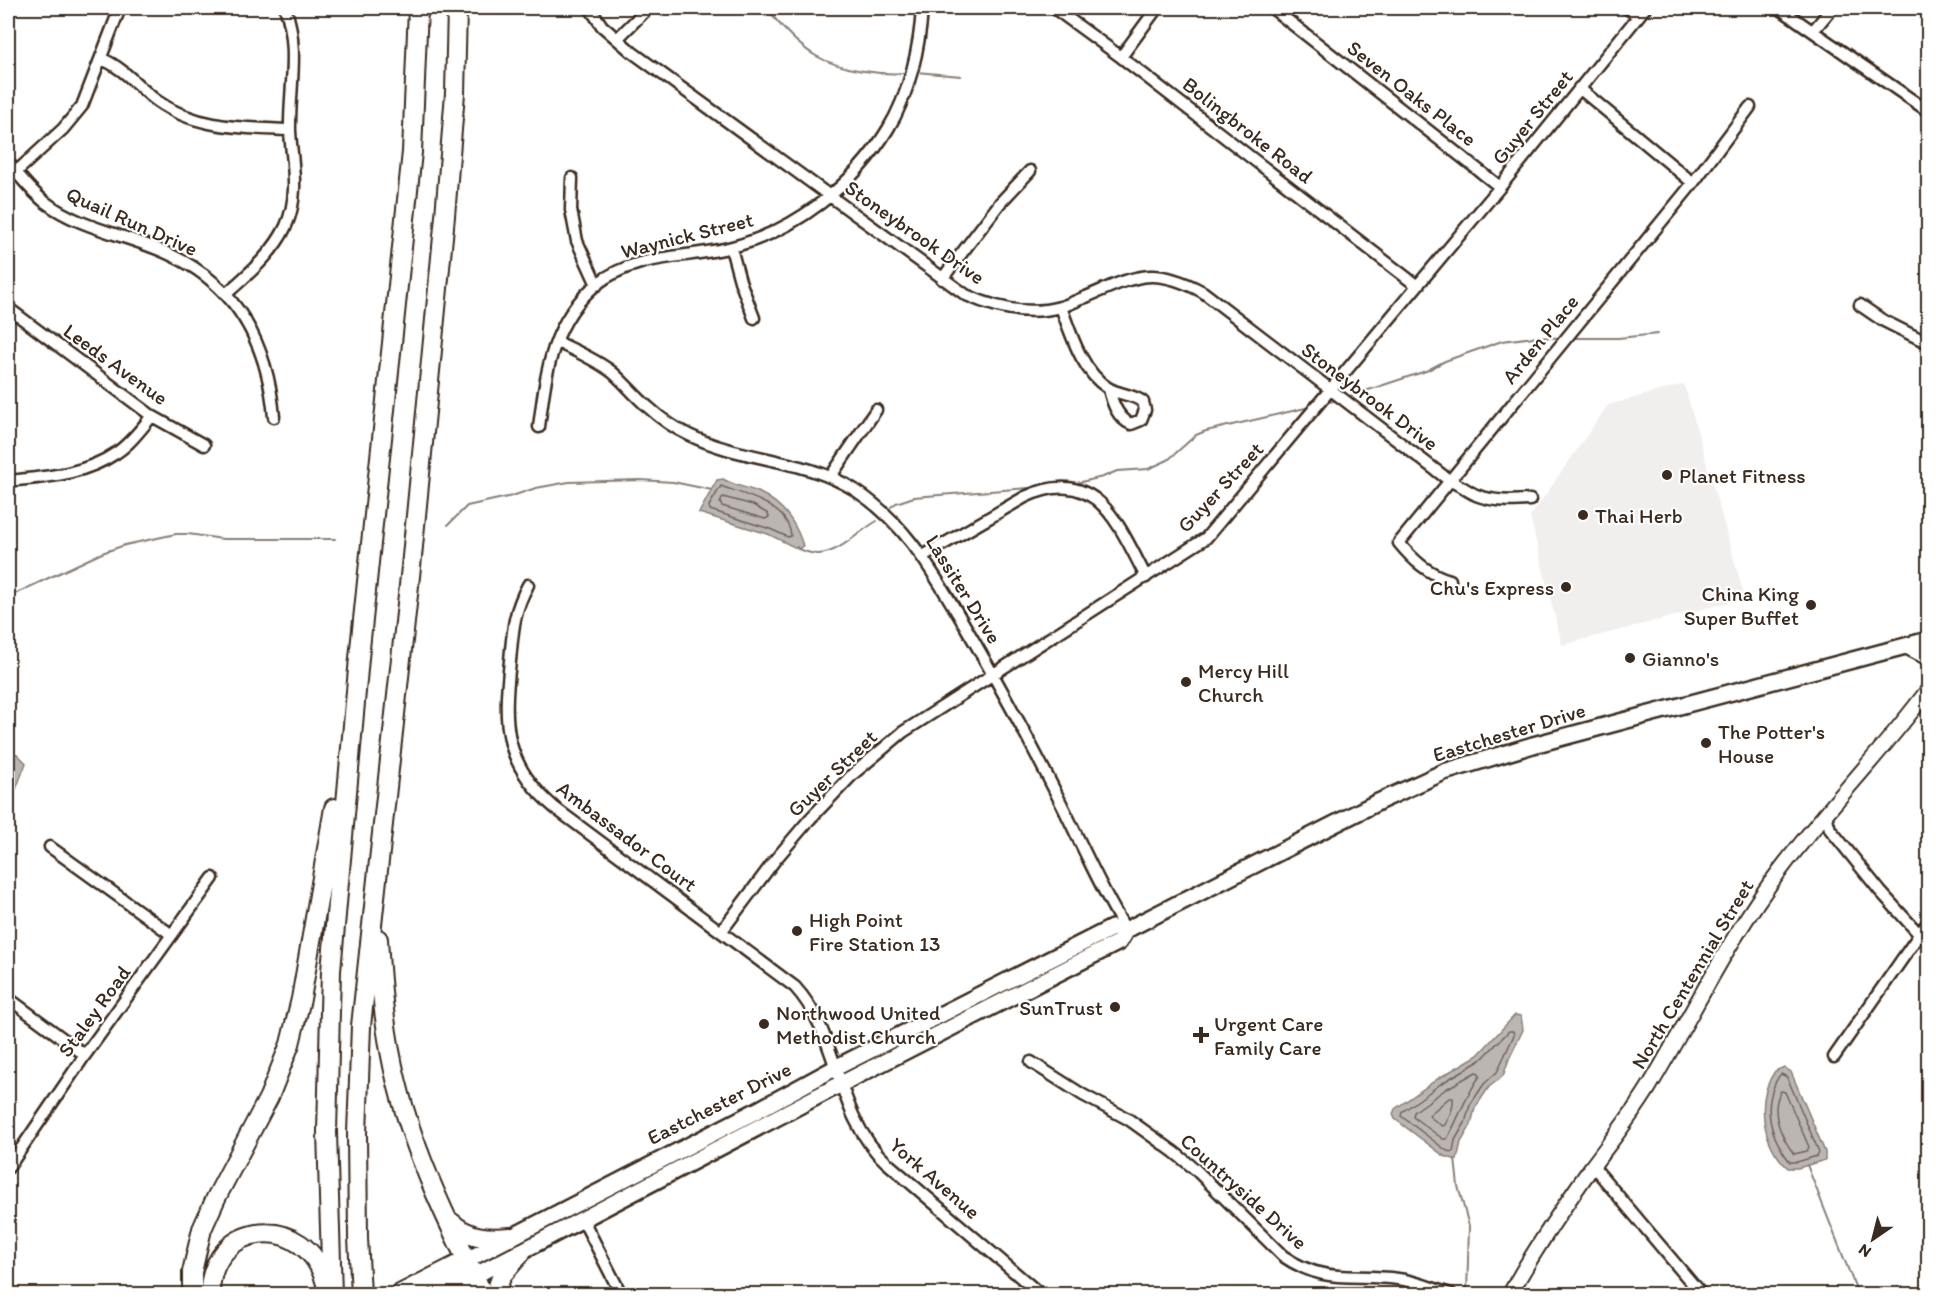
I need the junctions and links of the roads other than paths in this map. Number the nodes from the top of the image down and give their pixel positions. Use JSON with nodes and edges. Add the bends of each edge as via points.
{"nodes":[{"id":1,"x":120,"y":8,"type":"edge"},
{"id":2,"x":285,"y":8,"type":"edge"},
{"id":3,"x":418,"y":8,"type":"edge"},
{"id":4,"x":457,"y":8,"type":"edge"},
{"id":5,"x":590,"y":8,"type":"edge"},
{"id":6,"x":648,"y":8,"type":"edge"},
{"id":7,"x":922,"y":8,"type":"edge"},
{"id":8,"x":1054,"y":8,"type":"edge"},
{"id":9,"x":1157,"y":8,"type":"edge"},
{"id":10,"x":1272,"y":8,"type":"edge"},
{"id":11,"x":1627,"y":8,"type":"edge"},
{"id":12,"x":1779,"y":8,"type":"edge"},
{"id":13,"x":1832,"y":8,"type":"edge"},
{"id":14,"x":1642,"y":12,"type":"edge"},
{"id":15,"x":1813,"y":31,"type":"junction"},
{"id":16,"x":617,"y":39,"type":"junction"},
{"id":17,"x":1121,"y":57,"type":"junction"},
{"id":18,"x":102,"y":59,"type":"junction"},
{"id":19,"x":1579,"y":88,"type":"junction"},
{"id":20,"x":1750,"y":106,"type":"dead end"},
{"id":21,"x":1929,"y":111,"type":"edge"},
{"id":22,"x":290,"y":130,"type":"junction"},
{"id":23,"x":8,"y":162,"type":"edge"},
{"id":24,"x":1030,"y":171,"type":"dead end"},
{"id":25,"x":16,"y":172,"type":"junction"},
{"id":26,"x":572,"y":178,"type":"dead end"},
{"id":27,"x":1693,"y":183,"type":"junction"},
{"id":28,"x":1500,"y":187,"type":"junction"},
{"id":29,"x":829,"y":196,"type":"junction"},
{"id":30,"x":731,"y":248,"type":"junction"},
{"id":31,"x":942,"y":279,"type":"junction"},
{"id":32,"x":597,"y":285,"type":"junction"},
{"id":33,"x":1416,"y":285,"type":"junction"},
{"id":34,"x":226,"y":294,"type":"junction"},
{"id":35,"x":1860,"y":305,"type":"dead end"},
{"id":36,"x":1061,"y":307,"type":"junction"},
{"id":37,"x":8,"y":308,"type":"edge"},
{"id":38,"x":754,"y":318,"type":"dead end"},
{"id":39,"x":557,"y":342,"type":"junction"},
{"id":40,"x":1929,"y":344,"type":"edge"},
{"id":41,"x":1109,"y":389,"type":"dead end"},
{"id":42,"x":1331,"y":391,"type":"junction"},
{"id":43,"x":876,"y":410,"type":"dead end"},
{"id":44,"x":153,"y":417,"type":"junction"},
{"id":45,"x":274,"y":417,"type":"dead end"},
{"id":46,"x":539,"y":427,"type":"dead end"},
{"id":47,"x":204,"y":445,"type":"dead end"},
{"id":48,"x":831,"y":476,"type":"junction"},
{"id":49,"x":8,"y":481,"type":"edge"},
{"id":50,"x":1450,"y":481,"type":"junction"},
{"id":51,"x":1530,"y":500,"type":"dead end"},
{"id":52,"x":923,"y":556,"type":"junction"},
{"id":53,"x":1146,"y":577,"type":"junction"},
{"id":54,"x":1450,"y":580,"type":"dead end"},
{"id":55,"x":528,"y":585,"type":"dead end"},
{"id":56,"x":1929,"y":640,"type":"edge"},
{"id":57,"x":1907,"y":645,"type":"junction"},
{"id":58,"x":1929,"y":657,"type":"edge"},
{"id":59,"x":359,"y":658,"type":"junction"},
{"id":60,"x":994,"y":674,"type":"junction"},
{"id":61,"x":1929,"y":690,"type":"edge"},
{"id":62,"x":1826,"y":815,"type":"junction"},
{"id":63,"x":50,"y":847,"type":"dead end"},
{"id":64,"x":213,"y":878,"type":"dead end"},
{"id":65,"x":376,"y":895,"type":"junction"},
{"id":66,"x":1929,"y":922,"type":"edge"},
{"id":67,"x":1126,"y":930,"type":"junction"},
{"id":68,"x":720,"y":932,"type":"junction"},
{"id":69,"x":1919,"y":934,"type":"junction"},
{"id":70,"x":172,"y":935,"type":"junction"},
{"id":71,"x":8,"y":998,"type":"edge"},
{"id":72,"x":85,"y":1055,"type":"junction"},
{"id":73,"x":1834,"y":1057,"type":"dead end"},
{"id":74,"x":1031,"y":1062,"type":"dead end"},
{"id":75,"x":835,"y":1068,"type":"junction"},
{"id":76,"x":841,"y":1084,"type":"junction"},
{"id":77,"x":1593,"y":1166,"type":"junction"},
{"id":78,"x":8,"y":1168,"type":"edge"},
{"id":79,"x":449,"y":1220,"type":"junction"},
{"id":80,"x":583,"y":1220,"type":"junction"},
{"id":81,"x":510,"y":1237,"type":"junction"},
{"id":82,"x":521,"y":1253,"type":"junction"},
{"id":83,"x":470,"y":1268,"type":"junction"},
{"id":84,"x":192,"y":1294,"type":"edge"},
{"id":85,"x":210,"y":1294,"type":"edge"},
{"id":86,"x":330,"y":1294,"type":"edge"},
{"id":87,"x":361,"y":1294,"type":"edge"},
{"id":88,"x":400,"y":1294,"type":"edge"},
{"id":89,"x":439,"y":1294,"type":"edge"},
{"id":90,"x":483,"y":1294,"type":"edge"},
{"id":91,"x":495,"y":1294,"type":"edge"},
{"id":92,"x":621,"y":1294,"type":"edge"},
{"id":93,"x":1040,"y":1294,"type":"edge"},
{"id":94,"x":1451,"y":1294,"type":"edge"},
{"id":95,"x":1510,"y":1294,"type":"edge"},
{"id":96,"x":1701,"y":1294,"type":"edge"}],
"edges":[{"from":1,"to":18,"type":"street"},
{"from":2,"to":22,"type":"street","via":[[291,24]]},
{"from":3,"to":59,"type":"highway","via":[[410,172]]},
{"from":4,"to":65,"type":"highway","via":[[451,155]]},
{"from":5,"to":16,"type":"street","name":"Stoneybrook Drive"},
{"from":6,"to":16,"type":"street"},
{"from":7,"to":29,"type":"street","name":"Waynick Street","via":[[905,92],[888,129]]},
{"from":8,"to":17,"type":"street","name":"Bolingbroke Road"},
{"from":9,"to":17,"type":"street"},
{"from":10,"to":28,"type":"street","name":"Seven Oaks Place"},
{"from":11,"to":14,"type":"street"},
{"from":12,"to":15,"type":"street"},
{"from":13,"to":15,"type":"street"},
{"from":14,"to":19,"type":"street","name":"Guyer Street"},
{"from":15,"to":21,"type":"street"},
{"from":16,"to":29,"type":"street","name":"Stoneybrook Drive"},
{"from":17,"to":33,"type":"street","name":"Bolingbroke Road"},
{"from":18,"to":22,"type":"street","via":[[115,65],[158,102],[192,118],[227,127]]},
{"from":18,"to":25,"type":"street","via":[[77,114]]},
{"from":19,"to":27,"type":"street"},
{"from":19,"to":28,"type":"street","name":"Guyer Street"},
{"from":20,"to":27,"type":"street","name":"Arden Place"},
{"from":22,"to":34,"type":"street","via":[[296,183],[287,224],[267,256]]},
{"from":23,"to":25,"type":"street","name":"Quail Run Drive"},
{"from":24,"to":31,"type":"street","via":[[1000,203]]},
{"from":25,"to":34,"type":"street","name":"Quail Run Drive","via":[[55,209],[170,254]]},
{"from":26,"to":32,"type":"street","via":[[577,241]]},
{"from":27,"to":50,"type":"street","name":"Arden Place"},
{"from":28,"to":33,"type":"street","name":"Guyer Street"},
{"from":29,"to":30,"type":"street","name":"Waynick Street","via":[[793,222]]},
{"from":29,"to":31,"type":"street","name":"Stoneybrook Drive"},
{"from":30,"to":32,"type":"street","name":"Waynick Street","via":[[645,261]]},
{"from":30,"to":38,"type":"street"},
{"from":31,"to":36,"type":"street","name":"Stoneybrook Drive","via":[[989,305],[1016,310]]},
{"from":32,"to":39,"type":"street","name":"Waynick Street","via":[[574,309]]},
{"from":33,"to":42,"type":"street","name":"Guyer Street"},
{"from":34,"to":45,"type":"street","name":"Quail Run Drive","via":[[260,348]]},
{"from":35,"to":40,"type":"street"},
{"from":36,"to":41,"type":"street","via":[[1085,363]]},
{"from":36,"to":42,"type":"street","name":"Stoneybrook Drive","via":[[1143,276],[1166,276],[1203,292]]},
{"from":37,"to":44,"type":"street","name":"Leeds Avenue"},
{"from":39,"to":46,"type":"street","name":"Waynick Street","via":[[547,366]]},
{"from":39,"to":48,"type":"street","name":"Lassiter Drive","via":[[599,362],[647,407],[688,434],[723,449]]},
{"from":42,"to":50,"type":"street","name":"Stoneybrook Drive"},
{"from":42,"to":53,"type":"street","name":"Guyer Street","via":[[1206,538]]},
{"from":43,"to":48,"type":"street"},
{"from":44,"to":47,"type":"street","name":"Leeds Avenue"},
{"from":44,"to":49,"type":"street","via":[[117,452],[96,464],[70,473]]},
{"from":48,"to":52,"type":"street","name":"Lassiter Drive","via":[[879,508]]},
{"from":50,"to":51,"type":"street","name":"Stoneybrook Drive","via":[[1495,500]]},
{"from":50,"to":54,"type":"street","name":"Arden Place","via":[[1399,543],[1425,569]]},
{"from":52,"to":53,"type":"street","via":[[1025,497],[1042,489],[1064,487],[1087,494],[1108,509]]},
{"from":52,"to":60,"type":"street","name":"Lassiter Drive"},
{"from":53,"to":60,"type":"street","name":"Guyer Street"},
{"from":55,"to":68,"type":"street","name":"Ambassador Court","via":[[515,613],[506,709],[511,744],[523,772],[555,808]]},
{"from":56,"to":57,"type":"main road","name":"Eastchester Drive"},
{"from":57,"to":58,"type":"main road"},
{"from":57,"to":67,"type":"main road","name":"Eastchester Drive","via":[[1444,772]]},
{"from":59,"to":84,"type":"highway","via":[[297,1020],[269,1097],[202,1229],[192,1272]]},
{"from":59,"to":86,"type":"highway","via":[[328,1024]]},
{"from":60,"to":67,"type":"street","name":"Lassiter Drive"},
{"from":60,"to":68,"type":"street","name":"Guyer Street","via":[[908,728],[853,774],[808,820]]},
{"from":61,"to":62,"type":"street","name":"North Centennial Street"},
{"from":62,"to":69,"type":"street","via":[[1830,829]]},
{"from":62,"to":77,"type":"street","name":"North Centennial Street","via":[[1782,867],[1742,924],[1649,1088]]},
{"from":63,"to":70,"type":"street"},
{"from":64,"to":70,"type":"street","name":"Staley Road"},
{"from":65,"to":79,"type":"highway","via":[[382,998],[392,1062],[415,1140]]},
{"from":65,"to":87,"type":"highway","via":[[358,1080]]},
{"from":66,"to":69,"type":"street"},
{"from":67,"to":75,"type":"main road","name":"Eastchester Drive","via":[[1112,928]]},
{"from":67,"to":76,"type":"main road","name":"Eastchester Drive","via":[[1119,942]]},
{"from":68,"to":75,"type":"street","name":"Ambassador Court","via":[[804,997],[820,1025]]},
{"from":69,"to":73,"type":"street"},
{"from":70,"to":72,"type":"street","name":"Staley Road"},
{"from":71,"to":72,"type":"street"},
{"from":72,"to":78,"type":"street","name":"Staley Road"},
{"from":74,"to":94,"type":"street","name":"Countryside Drive","via":[[1128,1119],[1174,1152],[1282,1256],[1298,1266],[1330,1276],[1400,1279]]},
{"from":75,"to":76,"type":"street","name":"York Avenue"},
{"from":75,"to":81,"type":"main road","name":"Eastchester Drive"},
{"from":76,"to":80,"type":"main road","name":"Eastchester Drive"},
{"from":76,"to":93,"type":"street","name":"York Avenue","via":[[859,1128],[876,1154]]},
{"from":77,"to":95,"type":"street","name":"North Centennial Street"},
{"from":77,"to":96,"type":"street"},
{"from":79,"to":81,"type":"highway","via":[[474,1236]]},
{"from":79,"to":83,"type":"highway"},
{"from":80,"to":82,"type":"main road","name":"Eastchester Drive"},
{"from":80,"to":92,"type":"street"},
{"from":81,"to":83,"type":"main road","name":"Eastchester Drive"},
{"from":82,"to":83,"type":"main road","name":"Eastchester Drive"},
{"from":82,"to":91,"type":"highway","via":[[502,1275]]},
{"from":83,"to":88,"type":"highway","name":"Eastchester Drive"},
{"from":83,"to":89,"type":"highway","name":"Eastchester Drive"},
{"from":83,"to":90,"type":"highway"},
{"from":85,"to":86,"type":"highway","via":[[213,1273],[224,1253],[246,1237],[262,1233],[287,1236],[309,1250],[319,1263]]}]}
